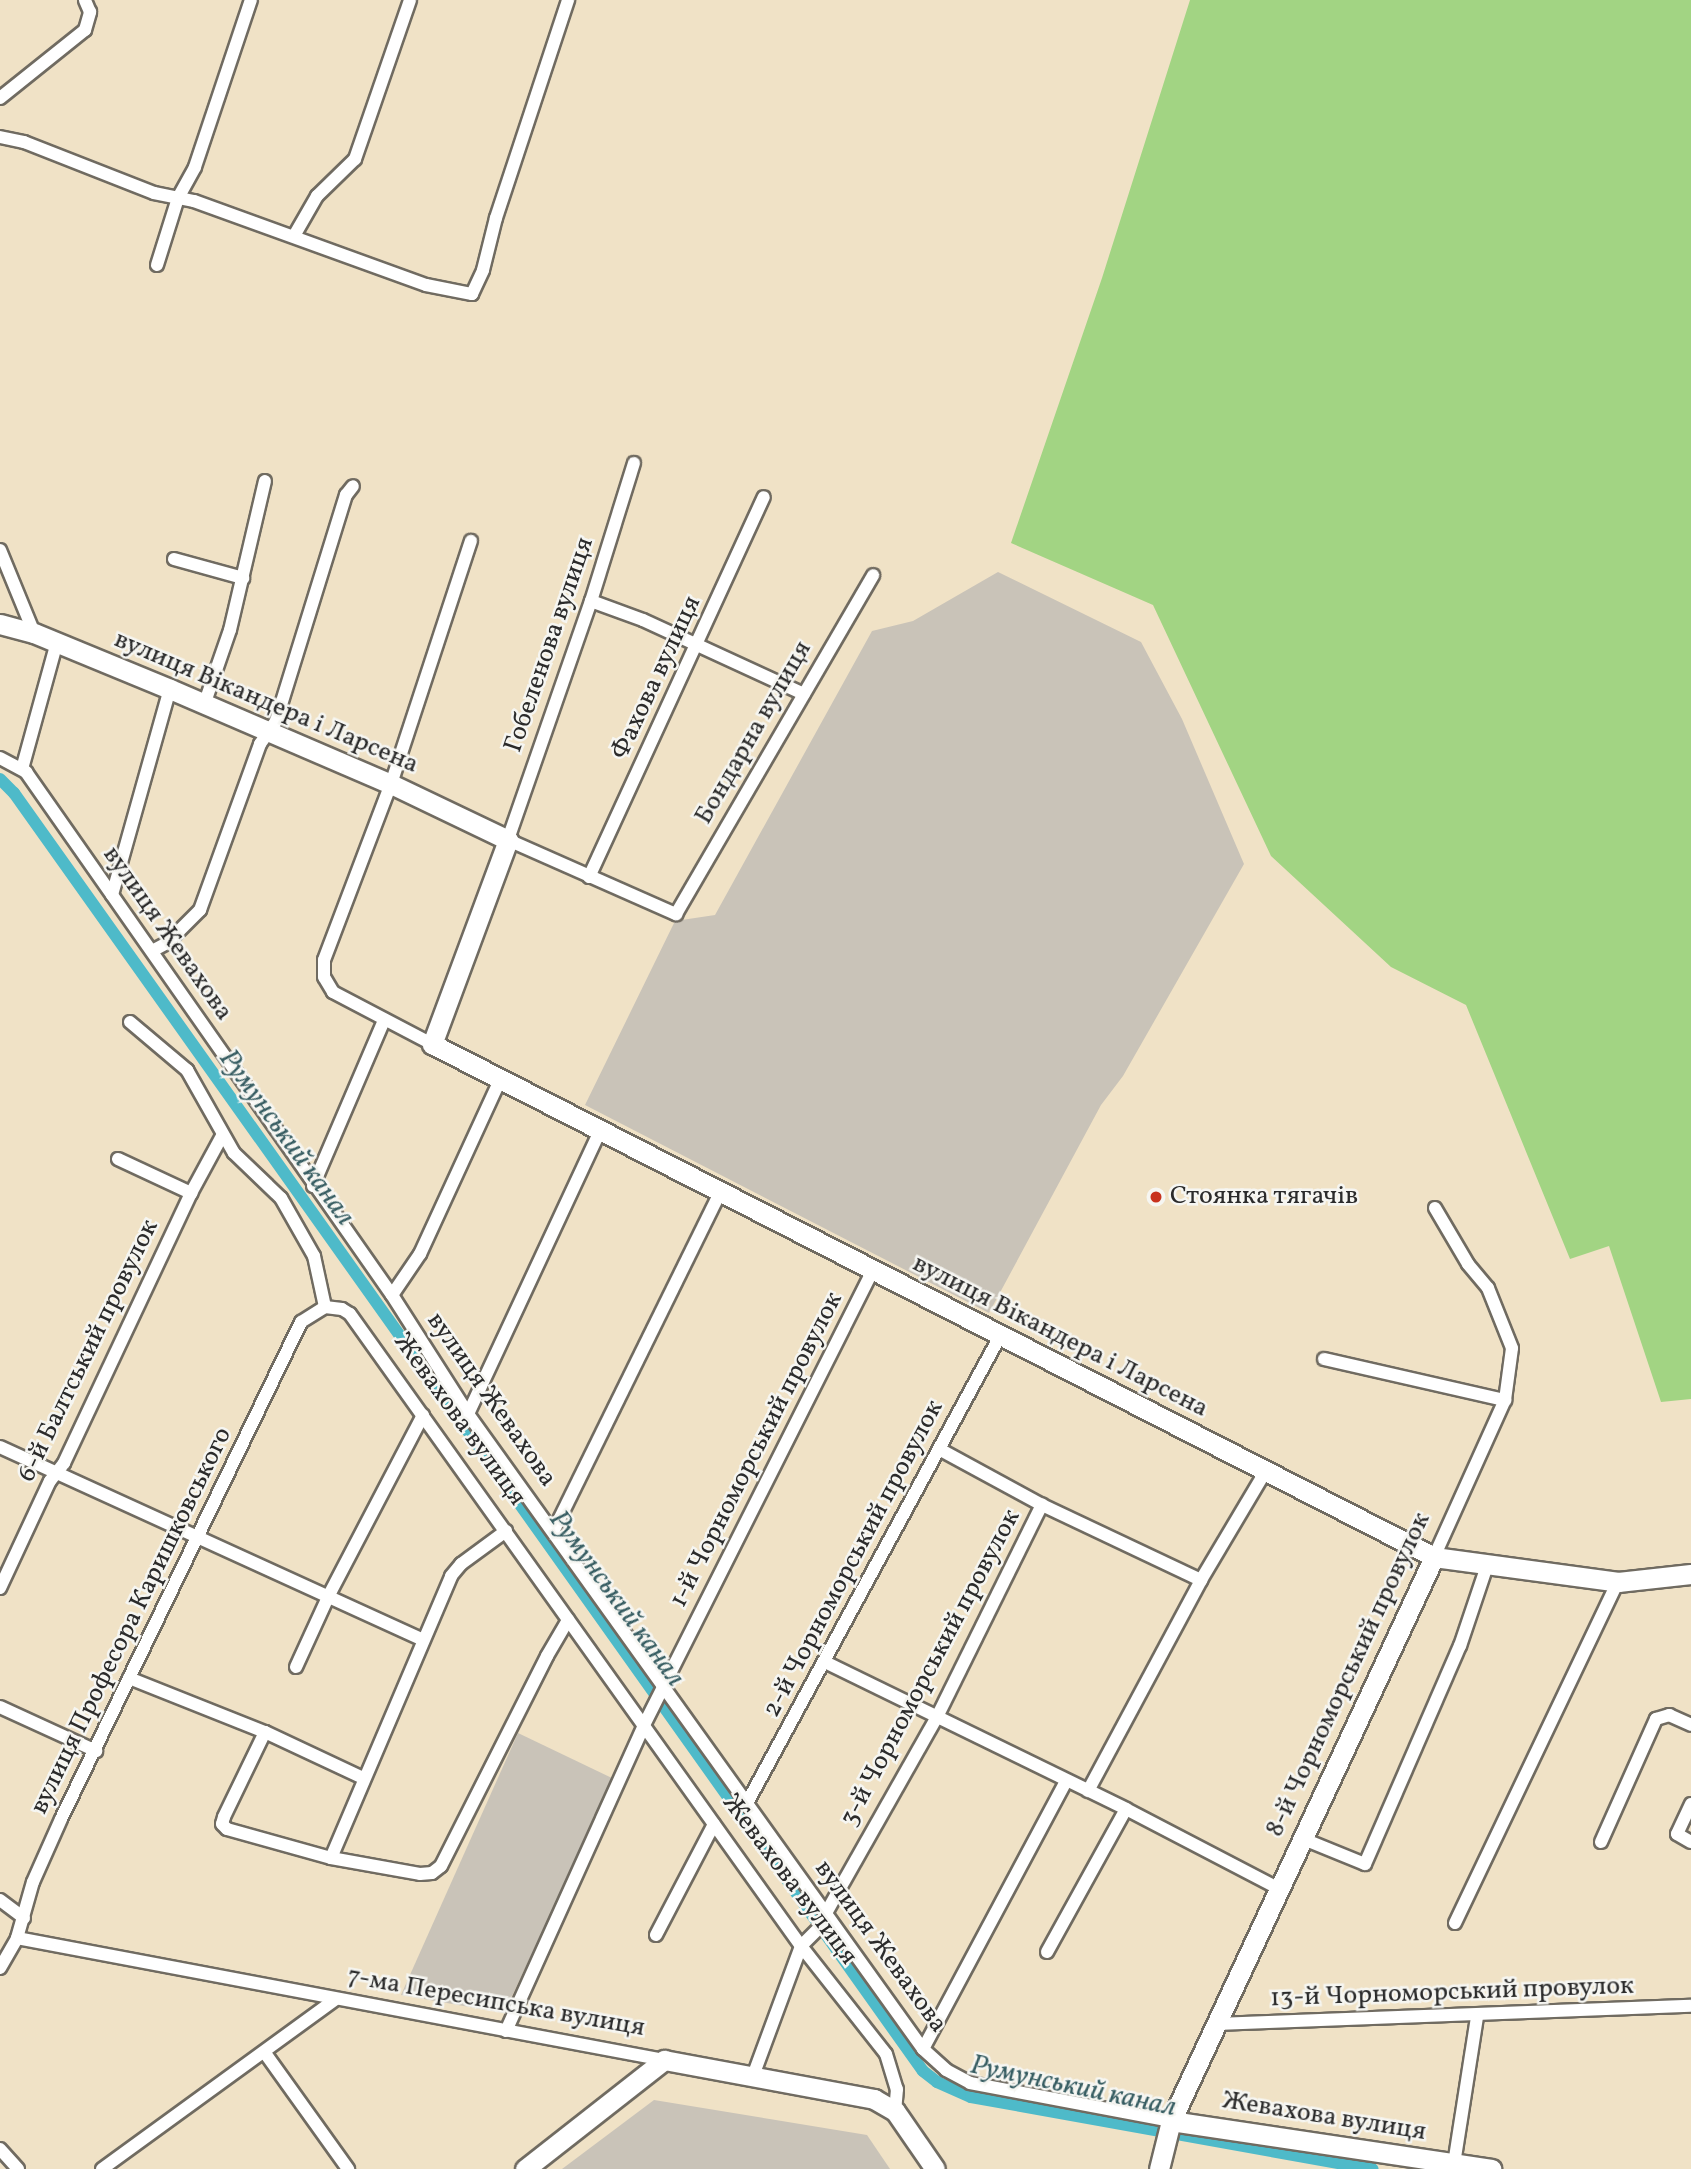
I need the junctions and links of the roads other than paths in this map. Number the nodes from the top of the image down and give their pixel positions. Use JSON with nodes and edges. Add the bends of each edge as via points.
{"nodes":[{"id":1,"x":251,"y":0,"type":"edge"},
{"id":2,"x":410,"y":0,"type":"edge"},
{"id":3,"x":568,"y":0,"type":"edge"},
{"id":4,"x":87,"y":6,"type":"edge"},
{"id":5,"x":0,"y":98,"type":"edge"},
{"id":6,"x":0,"y":137,"type":"edge"},
{"id":7,"x":178,"y":198,"type":"junction"},
{"id":8,"x":293,"y":236,"type":"junction"},
{"id":9,"x":157,"y":265,"type":"dead end"},
{"id":10,"x":634,"y":463,"type":"dead end"},
{"id":11,"x":265,"y":481,"type":"dead end"},
{"id":12,"x":353,"y":485,"type":"dead end"},
{"id":13,"x":764,"y":497,"type":"dead end"},
{"id":14,"x":471,"y":541,"type":"dead end"},
{"id":15,"x":0,"y":550,"type":"edge"},
{"id":16,"x":174,"y":559,"type":"dead end"},
{"id":17,"x":873,"y":575,"type":"dead end"},
{"id":18,"x":243,"y":578,"type":"junction"},
{"id":19,"x":591,"y":601,"type":"junction"},
{"id":20,"x":0,"y":624,"type":"edge"},
{"id":21,"x":34,"y":633,"type":"junction"},
{"id":22,"x":57,"y":642,"type":"junction"},
{"id":23,"x":698,"y":645,"type":"junction"},
{"id":24,"x":170,"y":689,"type":"junction"},
{"id":25,"x":804,"y":694,"type":"junction"},
{"id":26,"x":204,"y":705,"type":"junction"},
{"id":27,"x":269,"y":732,"type":"junction"},
{"id":28,"x":0,"y":758,"type":"edge"},
{"id":29,"x":22,"y":769,"type":"junction"},
{"id":30,"x":391,"y":784,"type":"junction"},
{"id":31,"x":508,"y":840,"type":"junction"},
{"id":32,"x":589,"y":877,"type":"junction"},
{"id":33,"x":112,"y":895,"type":"junction"},
{"id":34,"x":676,"y":914,"type":"joint"},
{"id":35,"x":152,"y":951,"type":"junction"},
{"id":36,"x":384,"y":1020,"type":"junction"},
{"id":37,"x":130,"y":1023,"type":"dead end"},
{"id":38,"x":432,"y":1044,"type":"junction"},
{"id":39,"x":500,"y":1078,"type":"junction"},
{"id":40,"x":601,"y":1129,"type":"junction"},
{"id":41,"x":222,"y":1136,"type":"junction"},
{"id":42,"x":118,"y":1159,"type":"dead end"},
{"id":43,"x":313,"y":1186,"type":"junction"},
{"id":44,"x":720,"y":1192,"type":"junction"},
{"id":45,"x":191,"y":1193,"type":"junction"},
{"id":46,"x":1435,"y":1208,"type":"dead end"},
{"id":47,"x":873,"y":1270,"type":"junction"},
{"id":48,"x":393,"y":1295,"type":"junction"},
{"id":49,"x":325,"y":1307,"type":"junction"},
{"id":50,"x":1000,"y":1336,"type":"junction"},
{"id":51,"x":1324,"y":1359,"type":"dead end"},
{"id":52,"x":1505,"y":1400,"type":"junction"},
{"id":53,"x":468,"y":1414,"type":"junction"},
{"id":54,"x":423,"y":1415,"type":"junction"},
{"id":55,"x":0,"y":1447,"type":"edge"},
{"id":56,"x":939,"y":1449,"type":"junction"},
{"id":57,"x":56,"y":1472,"type":"junction"},
{"id":58,"x":1265,"y":1472,"type":"junction"},
{"id":59,"x":1042,"y":1505,"type":"junction"},
{"id":60,"x":554,"y":1530,"type":"junction"},
{"id":61,"x":506,"y":1531,"type":"junction"},
{"id":62,"x":198,"y":1536,"type":"junction"},
{"id":63,"x":1434,"y":1557,"type":"junction"},
{"id":64,"x":1487,"y":1566,"type":"junction"},
{"id":65,"x":1691,"y":1574,"type":"edge"},
{"id":66,"x":1201,"y":1580,"type":"junction"},
{"id":67,"x":1618,"y":1582,"type":"junction"},
{"id":68,"x":0,"y":1588,"type":"edge"},
{"id":69,"x":329,"y":1595,"type":"junction"},
{"id":70,"x":568,"y":1620,"type":"junction"},
{"id":71,"x":422,"y":1639,"type":"junction"},
{"id":72,"x":825,"y":1662,"type":"junction"},
{"id":73,"x":296,"y":1667,"type":"dead end"},
{"id":74,"x":129,"y":1678,"type":"junction"},
{"id":75,"x":661,"y":1692,"type":"junction"},
{"id":76,"x":0,"y":1707,"type":"edge"},
{"id":77,"x":937,"y":1717,"type":"junction"},
{"id":78,"x":645,"y":1724,"type":"junction"},
{"id":79,"x":1691,"y":1725,"type":"edge"},
{"id":80,"x":265,"y":1731,"type":"junction"},
{"id":81,"x":96,"y":1751,"type":"junction"},
{"id":82,"x":363,"y":1778,"type":"junction"},
{"id":83,"x":1066,"y":1781,"type":"junction"},
{"id":84,"x":1088,"y":1791,"type":"junction"},
{"id":85,"x":747,"y":1804,"type":"junction"},
{"id":86,"x":1691,"y":1804,"type":"edge"},
{"id":87,"x":1126,"y":1809,"type":"junction"},
{"id":88,"x":714,"y":1825,"type":"junction"},
{"id":89,"x":1301,"y":1838,"type":"junction"},
{"id":90,"x":1601,"y":1842,"type":"dead end"},
{"id":91,"x":1691,"y":1842,"type":"edge"},
{"id":92,"x":331,"y":1858,"type":"junction"},
{"id":93,"x":1278,"y":1888,"type":"junction"},
{"id":94,"x":0,"y":1900,"type":"edge"},
{"id":95,"x":826,"y":1917,"type":"junction"},
{"id":96,"x":24,"y":1918,"type":"junction"},
{"id":97,"x":1455,"y":1923,"type":"dead end"},
{"id":98,"x":656,"y":1935,"type":"dead end"},
{"id":99,"x":17,"y":1938,"type":"junction"},
{"id":100,"x":804,"y":1944,"type":"junction"},
{"id":101,"x":1047,"y":1952,"type":"dead end"},
{"id":102,"x":0,"y":1968,"type":"edge"},
{"id":103,"x":335,"y":2000,"type":"junction"},
{"id":104,"x":1691,"y":2006,"type":"edge"},
{"id":105,"x":1478,"y":2017,"type":"junction"},
{"id":106,"x":1216,"y":2024,"type":"junction"},
{"id":107,"x":506,"y":2031,"type":"junction"},
{"id":108,"x":923,"y":2049,"type":"junction"},
{"id":109,"x":265,"y":2053,"type":"junction"},
{"id":110,"x":664,"y":2060,"type":"junction"},
{"id":111,"x":946,"y":2070,"type":"joint"},
{"id":112,"x":753,"y":2076,"type":"junction"},
{"id":113,"x":895,"y":2111,"type":"junction"},
{"id":114,"x":1171,"y":2121,"type":"junction"},
{"id":115,"x":0,"y":2149,"type":"edge"},
{"id":116,"x":1454,"y":2164,"type":"junction"},
{"id":117,"x":18,"y":2169,"type":"edge"},
{"id":118,"x":102,"y":2169,"type":"edge"},
{"id":119,"x":348,"y":2169,"type":"edge"},
{"id":120,"x":525,"y":2169,"type":"edge"},
{"id":121,"x":935,"y":2169,"type":"edge"},
{"id":122,"x":1159,"y":2169,"type":"edge"},
{"id":123,"x":1491,"y":2169,"type":"edge"}],
"edges":[{"from":1,"to":7,"type":"street","via":[[195,167]]},
{"from":2,"to":8,"type":"street","via":[[355,159],[317,196]]},
{"from":3,"to":8,"type":"street","via":[[472,294],[426,285]]},
{"from":4,"to":5,"type":"street","via":[[85,30]]},
{"from":6,"to":7,"type":"street"},
{"from":7,"to":8,"type":"street"},
{"from":7,"to":9,"type":"street"},
{"from":10,"to":19,"type":"street","name":"Гобеленова вулиця"},
{"from":11,"to":18,"type":"street"},
{"from":12,"to":27,"type":"street"},
{"from":13,"to":23,"type":"street","name":"Фахова вулиця"},
{"from":14,"to":30,"type":"street"},
{"from":15,"to":21,"type":"street"},
{"from":16,"to":18,"type":"street"},
{"from":17,"to":25,"type":"street","name":"Бондарна вулиця"},
{"from":18,"to":26,"type":"street"},
{"from":19,"to":23,"type":"street"},
{"from":19,"to":31,"type":"street","name":"Гобеленова вулиця"},
{"from":20,"to":21,"type":"street","name":"вулиця Вікандера і Ларсена"},
{"from":21,"to":22,"type":"street","name":"вулиця Вікандера і Ларсена"},
{"from":22,"to":24,"type":"street","name":"вулиця Вікандера і Ларсена"},
{"from":22,"to":29,"type":"street"},
{"from":23,"to":25,"type":"street"},
{"from":23,"to":32,"type":"street","name":"Фахова вулиця"},
{"from":24,"to":26,"type":"street","name":"вулиця Вікандера і Ларсена"},
{"from":24,"to":33,"type":"street"},
{"from":25,"to":34,"type":"street","name":"Бондарна вулиця"},
{"from":26,"to":27,"type":"street","name":"вулиця Вікандера і Ларсена"},
{"from":27,"to":30,"type":"street","name":"вулиця Вікандера і Ларсена"},
{"from":27,"to":35,"type":"street","via":[[260,744],[200,910],[167,943]]},
{"from":28,"to":29,"type":"street","name":"вулиця Жевахова"},
{"from":29,"to":33,"type":"street","name":"вулиця Жевахова"},
{"from":30,"to":31,"type":"street","name":"вулиця Вікандера і Ларсена"},
{"from":30,"to":36,"type":"street","name":"вулиця Вікандера і Ларсена","via":[[324,960],[324,977],[333,992]]},
{"from":31,"to":32,"type":"street","name":"вулиця Вікандера і Ларсена"},
{"from":31,"to":38,"type":"street"},
{"from":32,"to":34,"type":"street","name":"вулиця Вікандера і Ларсена"},
{"from":33,"to":35,"type":"street","name":"вулиця Жевахова"},
{"from":35,"to":43,"type":"street","name":"вулиця Жевахова"},
{"from":36,"to":38,"type":"street","name":"вулиця Вікандера і Ларсена"},
{"from":36,"to":43,"type":"street"},
{"from":37,"to":41,"type":"street","via":[[187,1070],[212,1109]]},
{"from":38,"to":39,"type":"street","name":"вулиця Вікандера і Ларсена"},
{"from":39,"to":40,"type":"street","name":"вулиця Вікандера і Ларсена"},
{"from":39,"to":48,"type":"street","via":[[420,1254]]},
{"from":40,"to":44,"type":"street","name":"вулиця Вікандера і Ларсена"},
{"from":40,"to":53,"type":"street"},
{"from":41,"to":45,"type":"street","name":"6-й Балтський провулок"},
{"from":41,"to":49,"type":"street","via":[[281,1198],[314,1256]]},
{"from":42,"to":45,"type":"street"},
{"from":43,"to":48,"type":"street","name":"вулиця Жевахова"},
{"from":44,"to":47,"type":"street","name":"вулиця Вікандера і Ларсена"},
{"from":44,"to":60,"type":"street"},
{"from":45,"to":57,"type":"street","name":"6-й Балтський провулок"},
{"from":46,"to":52,"type":"street","name":"8-й Чорноморський провулок","via":[[1488,1288],[1513,1348]]},
{"from":47,"to":50,"type":"street","name":"вулиця Вікандера і Ларсена"},
{"from":47,"to":75,"type":"street","name":"1-й Чорноморський провулок"},
{"from":48,"to":53,"type":"street","name":"вулиця Жевахова"},
{"from":49,"to":54,"type":"street","name":"Жевахова вулиця","via":[[350,1314]]},
{"from":49,"to":62,"type":"street","name":"вулиця Професора Каришковського","via":[[302,1322]]},
{"from":50,"to":56,"type":"street","name":"2-й Чорноморський провулок"},
{"from":50,"to":58,"type":"street","name":"вулиця Вікандера і Ларсена"},
{"from":51,"to":52,"type":"street"},
{"from":52,"to":63,"type":"street","name":"8-й Чорноморський провулок"},
{"from":53,"to":60,"type":"street","name":"вулиця Жевахова"},
{"from":54,"to":61,"type":"street","name":"Жевахова вулиця"},
{"from":54,"to":69,"type":"street"},
{"from":55,"to":57,"type":"street"},
{"from":56,"to":59,"type":"street"},
{"from":56,"to":72,"type":"street","name":"2-й Чорноморський провулок"},
{"from":57,"to":62,"type":"street"},
{"from":57,"to":68,"type":"street","name":"6-й Балтський провулок"},
{"from":58,"to":63,"type":"street","name":"вулиця Вікандера і Ларсена"},
{"from":58,"to":66,"type":"street"},
{"from":59,"to":66,"type":"street"},
{"from":59,"to":77,"type":"street","name":"3-й Чорноморський провулок"},
{"from":60,"to":75,"type":"street","name":"вулиця Жевахова"},
{"from":61,"to":70,"type":"street","name":"Жевахова вулиця"},
{"from":61,"to":71,"type":"street","via":[[451,1576]]},
{"from":62,"to":69,"type":"street"},
{"from":62,"to":74,"type":"street","name":"вулиця Професора Каришковського"},
{"from":63,"to":64,"type":"street","name":"вулиця Вікандера і Ларсена"},
{"from":63,"to":89,"type":"street","name":"8-й Чорноморський провулок"},
{"from":64,"to":67,"type":"street","name":"вулиця Вікандера і Ларсена"},
{"from":64,"to":89,"type":"street","via":[[1460,1646],[1364,1864]]},
{"from":65,"to":67,"type":"street","name":"вулиця Вікандера і Ларсена"},
{"from":66,"to":84,"type":"street"},
{"from":67,"to":97,"type":"street"},
{"from":69,"to":71,"type":"street"},
{"from":69,"to":73,"type":"street"},
{"from":70,"to":78,"type":"street","name":"Жевахова вулиця"},
{"from":70,"to":92,"type":"street","via":[[442,1866],[420,1874]]},
{"from":71,"to":82,"type":"street"},
{"from":72,"to":77,"type":"street"},
{"from":72,"to":85,"type":"street","name":"2-й Чорноморський провулок"},
{"from":74,"to":80,"type":"street"},
{"from":74,"to":81,"type":"street","name":"вулиця Професора Каришковського"},
{"from":75,"to":78,"type":"street","name":"1-й Чорноморський провулок"},
{"from":75,"to":85,"type":"street","name":"вулиця Жевахова"},
{"from":76,"to":81,"type":"street"},
{"from":77,"to":83,"type":"street"},
{"from":77,"to":95,"type":"street","name":"3-й Чорноморський провулок"},
{"from":78,"to":88,"type":"street","name":"Жевахова вулиця"},
{"from":78,"to":107,"type":"street","name":"1-й Чорноморський провулок"},
{"from":79,"to":90,"type":"street","via":[[1669,1715],[1656,1719]]},
{"from":80,"to":82,"type":"street"},
{"from":80,"to":92,"type":"street","via":[[222,1824]]},
{"from":81,"to":96,"type":"street","name":"вулиця Професора Каришковського","via":[[40,1866]]},
{"from":82,"to":92,"type":"street"},
{"from":83,"to":84,"type":"street"},
{"from":83,"to":108,"type":"street"},
{"from":84,"to":87,"type":"street"},
{"from":85,"to":95,"type":"street","name":"вулиця Жевахова"},
{"from":86,"to":91,"type":"street","via":[[1676,1833]]},
{"from":87,"to":93,"type":"street"},
{"from":87,"to":101,"type":"street"},
{"from":88,"to":98,"type":"street"},
{"from":88,"to":100,"type":"street","name":"Жевахова вулиця"},
{"from":89,"to":93,"type":"street","name":"8-й Чорноморський провулок"},
{"from":93,"to":106,"type":"street","name":"8-й Чорноморський провулок"},
{"from":94,"to":96,"type":"street"},
{"from":95,"to":100,"type":"street","name":"3-й Чорноморський провулок"},
{"from":95,"to":108,"type":"street","name":"вулиця Жевахова"},
{"from":96,"to":99,"type":"street","name":"вулиця Професора Каришковського"},
{"from":99,"to":102,"type":"street","name":"вулиця Професора Каришковського"},
{"from":99,"to":103,"type":"street","name":"7-ма Пересипська вулиця"},
{"from":100,"to":112,"type":"street","name":"3-й Чорноморський провулок"},
{"from":100,"to":113,"type":"street","name":"Жевахова вулиця","via":[[886,2054],[894,2073]]},
{"from":103,"to":107,"type":"street","name":"7-ма Пересипська вулиця"},
{"from":103,"to":109,"type":"street"},
{"from":104,"to":105,"type":"street","name":"13-й Чорноморський провулок"},
{"from":105,"to":106,"type":"street","name":"13-й Чорноморський провулок"},
{"from":105,"to":116,"type":"street"},
{"from":106,"to":114,"type":"street","name":"8-й Чорноморський провулок"},
{"from":107,"to":110,"type":"street","name":"7-ма Пересипська вулиця"},
{"from":108,"to":111,"type":"street","name":"вулиця Жевахова"},
{"from":109,"to":118,"type":"street"},
{"from":109,"to":119,"type":"street"},
{"from":110,"to":112,"type":"street","name":"7-ма Пересипська вулиця"},
{"from":110,"to":120,"type":"street"},
{"from":111,"to":114,"type":"street","name":"Жевахова вулиця","via":[[970,2083]]},
{"from":112,"to":113,"type":"street","name":"7-ма Пересипська вулиця","via":[[874,2099]]},
{"from":113,"to":121,"type":"street"},
{"from":114,"to":116,"type":"street","name":"Жевахова вулиця"},
{"from":114,"to":122,"type":"street","name":"8-й Чорноморський провулок"},
{"from":115,"to":117,"type":"street"},
{"from":116,"to":123,"type":"street","name":"Жевахова вулиця"}]}
